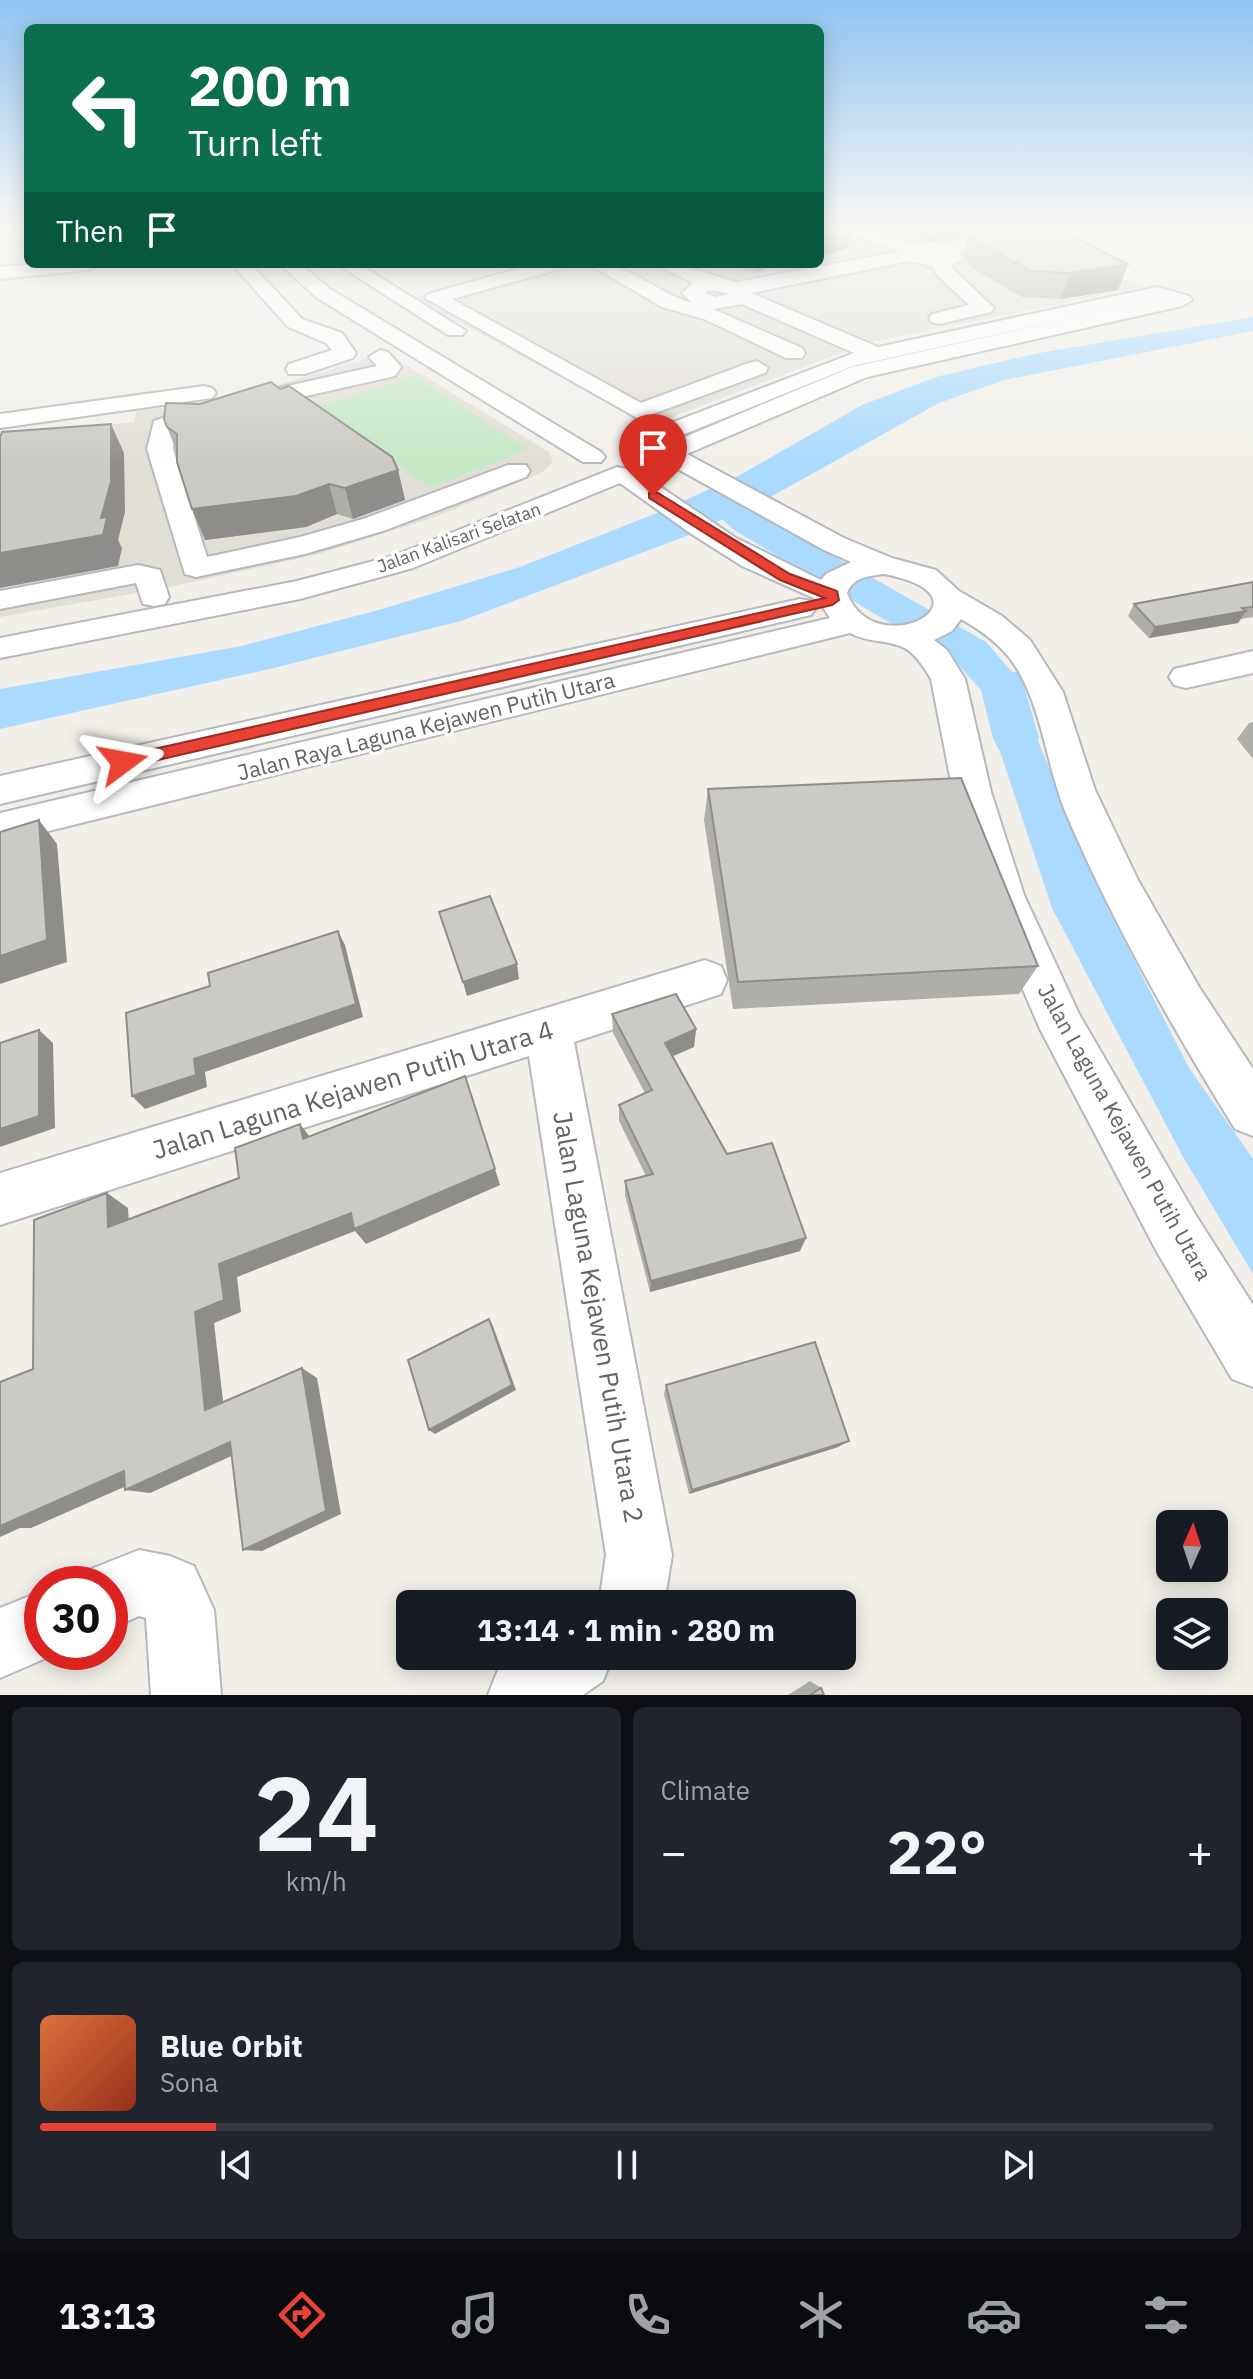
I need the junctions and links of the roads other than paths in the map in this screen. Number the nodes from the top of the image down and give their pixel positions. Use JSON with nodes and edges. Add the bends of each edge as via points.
{"nodes":[{"id":1,"x":281,"y":308,"type":"edge"},
{"id":2,"x":348,"y":308,"type":"edge"},
{"id":3,"x":412,"y":308,"type":"edge"},
{"id":4,"x":453,"y":308,"type":"edge"},
{"id":5,"x":687,"y":308,"type":"edge"},
{"id":6,"x":756,"y":308,"type":"edge"},
{"id":7,"x":984,"y":308,"type":"edge"},
{"id":8,"x":1096,"y":308,"type":"edge"},
{"id":9,"x":1140,"y":308,"type":"edge"},
{"id":10,"x":922,"y":322,"type":"dead end"},
{"id":11,"x":952,"y":344,"type":"junction"},
{"id":12,"x":413,"y":348,"type":"junction"},
{"id":13,"x":846,"y":350,"type":"junction"},
{"id":14,"x":0,"y":421,"type":"edge"},
{"id":15,"x":630,"y":453,"type":"junction"},
{"id":16,"x":517,"y":471,"type":"dead end"},
{"id":17,"x":470,"y":502,"type":"junction"},
{"id":18,"x":884,"y":565,"type":"junction"},
{"id":19,"x":200,"y":588,"type":"junction"},
{"id":20,"x":154,"y":597,"type":"junction"},
{"id":21,"x":948,"y":598,"type":"junction"},
{"id":22,"x":0,"y":600,"type":"edge"},
{"id":23,"x":839,"y":606,"type":"junction"},
{"id":24,"x":0,"y":626,"type":"edge"},
{"id":25,"x":909,"y":636,"type":"junction"},
{"id":26,"x":0,"y":648,"type":"edge"},
{"id":27,"x":1253,"y":662,"type":"edge"},
{"id":28,"x":1186,"y":677,"type":"dead end"},
{"id":29,"x":0,"y":790,"type":"edge"},
{"id":30,"x":0,"y":828,"type":"edge"},
{"id":31,"x":705,"y":980,"type":"dead end"},
{"id":32,"x":548,"y":1029,"type":"junction"},
{"id":33,"x":1253,"y":1112,"type":"edge"},
{"id":34,"x":0,"y":1199,"type":"edge"},
{"id":35,"x":1253,"y":1358,"type":"edge"},
{"id":36,"x":128,"y":1588,"type":"edge"},
{"id":37,"x":635,"y":1590,"type":"edge"},
{"id":38,"x":24,"y":1633,"type":"edge"},
{"id":39,"x":0,"y":1643,"type":"edge"},
{"id":40,"x":558,"y":1670,"type":"edge"},
{"id":41,"x":186,"y":1695,"type":"edge"},
{"id":42,"x":523,"y":1695,"type":"edge"}],
"edges":[{"from":1,"to":14,"type":"street","via":[[295,323],[334,338],[345,353],[236,388]]},
{"from":2,"to":12,"type":"street"},
{"from":3,"to":15,"type":"street"},
{"from":4,"to":5,"type":"street","via":[[639,412],[794,353]]},
{"from":6,"to":13,"type":"street"},
{"from":7,"to":10,"type":"street"},
{"from":8,"to":11,"type":"street"},
{"from":9,"to":11,"type":"street"},
{"from":11,"to":13,"type":"street","via":[[876,343]]},
{"from":11,"to":15,"type":"street"},
{"from":12,"to":15,"type":"street"},
{"from":12,"to":19,"type":"street","via":[[380,357],[390,367],[387,371],[186,408],[163,426],[160,449]]},
{"from":13,"to":15,"type":"street"},
{"from":15,"to":17,"type":"street","name":"Jalan Kalisari Selatan"},
{"from":15,"to":18,"type":"street","via":[[699,471]]},
{"from":15,"to":19,"type":"street","name":"Jalan Kalisari Selatan","via":[[403,562],[300,590]]},
{"from":15,"to":23,"type":"street","via":[[653,496]]},
{"from":16,"to":17,"type":"street"},
{"from":17,"to":19,"type":"street","name":"Jalan Kalisari Selatan","via":[[292,569]]},
{"from":18,"to":21,"type":"street","via":[[924,575]]},
{"from":18,"to":23,"type":"street","via":[[838,578],[831,587]]},
{"from":19,"to":20,"type":"street","name":"Jalan Kalisari Selatan"},
{"from":19,"to":26,"type":"street","name":"Jalan Kalisari Selatan"},
{"from":20,"to":22,"type":"street","via":[[149,576],[143,574]]},
{"from":20,"to":24,"type":"street","name":"Jalan Kalisari Selatan"},
{"from":21,"to":25,"type":"street","via":[[950,611],[944,623]]},
{"from":21,"to":33,"type":"street","via":[[1024,653],[1044,686],[1079,796],[1120,890],[1190,1017]]},
{"from":23,"to":25,"type":"street","via":[[869,631]]},
{"from":23,"to":29,"type":"street","name":"Jalan Raya Laguna Kejawen Putih Utara"},
{"from":23,"to":30,"type":"street","name":"Jalan Raya Laguna Kejawen Putih Utara"},
{"from":25,"to":35,"type":"street","name":"Jalan Laguna Kejawen Putih Utara","via":[[935,658],[948,679],[972,792],[1003,895],[1063,1029],[1176,1233]]},
{"from":27,"to":28,"type":"street"},
{"from":31,"to":32,"type":"street","name":"Jalan Laguna Kejawen Putih Utara 4"},
{"from":32,"to":34,"type":"street","name":"Jalan Laguna Kejawen Putih Utara 4"},
{"from":32,"to":37,"type":"street","name":"Jalan Laguna Kejawen Putih Utara 2","via":[[639,1555]]},
{"from":36,"to":41,"type":"street","via":[[139,1583],[170,1590],[180,1610]]},
{"from":38,"to":39,"type":"street"},
{"from":40,"to":42,"type":"street"}]}
